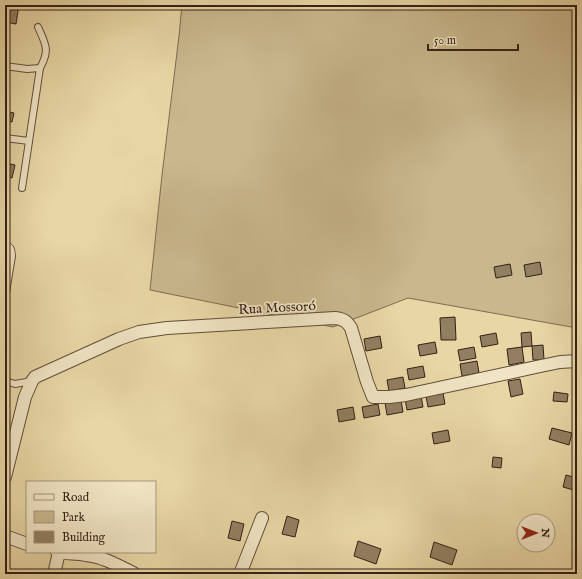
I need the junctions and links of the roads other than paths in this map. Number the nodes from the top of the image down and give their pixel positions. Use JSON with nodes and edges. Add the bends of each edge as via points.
{"nodes":[{"id":1,"x":38,"y":27,"type":"dead end"},
{"id":2,"x":7,"y":66,"type":"edge"},
{"id":3,"x":40,"y":68,"type":"junction"},
{"id":4,"x":5,"y":73,"type":"edge"},
{"id":5,"x":5,"y":138,"type":"edge"},
{"id":6,"x":29,"y":141,"type":"junction"},
{"id":7,"x":22,"y":188,"type":"dead end"},
{"id":8,"x":5,"y":244,"type":"edge"},
{"id":9,"x":5,"y":299,"type":"edge"},
{"id":10,"x":577,"y":361,"type":"edge"},
{"id":11,"x":5,"y":381,"type":"edge"},
{"id":12,"x":32,"y":381,"type":"junction"},
{"id":13,"x":5,"y":477,"type":"edge"},
{"id":14,"x":262,"y":518,"type":"dead end"},
{"id":15,"x":5,"y":536,"type":"edge"},
{"id":16,"x":26,"y":544,"type":"edge"},
{"id":17,"x":58,"y":553,"type":"edge"},
{"id":18,"x":71,"y":553,"type":"edge"},
{"id":19,"x":54,"y":574,"type":"edge"},
{"id":20,"x":135,"y":574,"type":"edge"},
{"id":21,"x":240,"y":574,"type":"edge"}],
"edges":[{"from":1,"to":3,"type":"lane","via":[[47,48],[46,58]]},
{"from":2,"to":3,"type":"lane"},
{"from":2,"to":4,"type":"lane"},
{"from":3,"to":6,"type":"lane"},
{"from":5,"to":6,"type":"lane"},
{"from":6,"to":7,"type":"lane"},
{"from":8,"to":9,"type":"lane","via":[[12,250],[12,256]]},
{"from":10,"to":12,"type":"street","name":"Rua Mossoró","via":[[542,365],[406,395],[373,397],[351,328],[348,322],[335,318],[139,332],[35,377]]},
{"from":11,"to":12,"type":"lane","via":[[15,384]]},
{"from":12,"to":13,"type":"street","via":[[25,397]]},
{"from":14,"to":21,"type":"street"},
{"from":15,"to":16,"type":"street"},
{"from":17,"to":19,"type":"street"},
{"from":18,"to":20,"type":"street","via":[[99,557]]}]}
